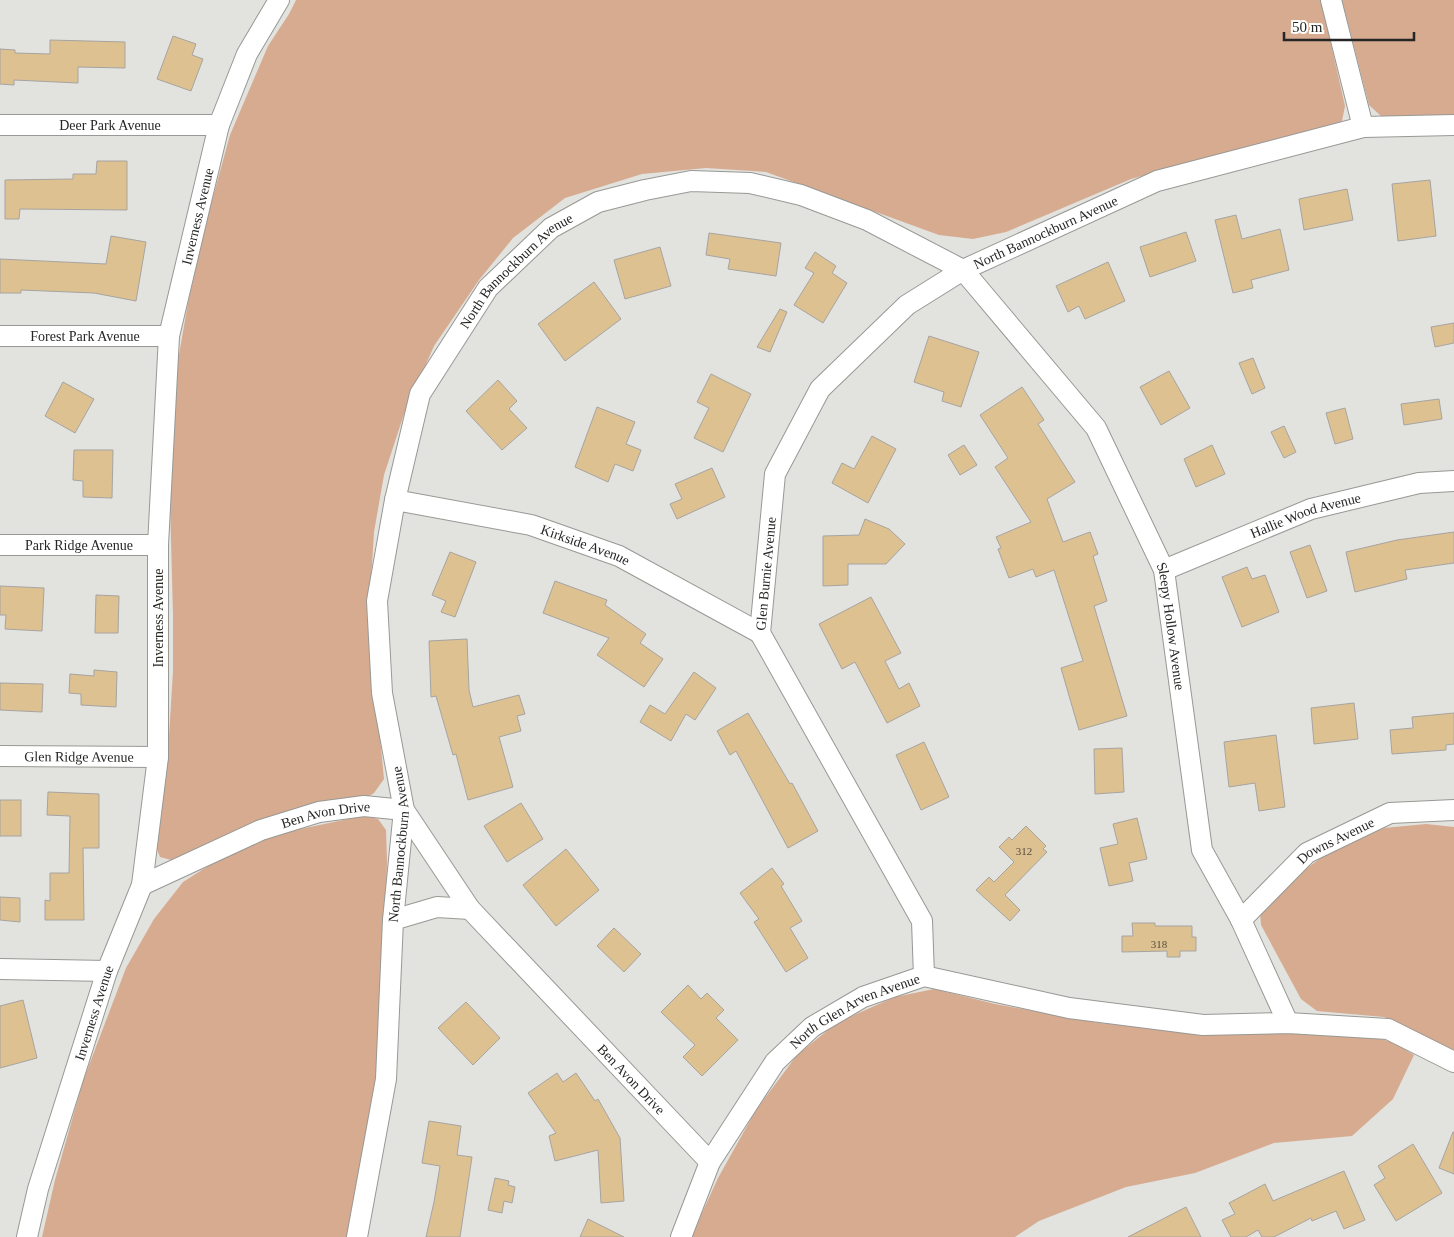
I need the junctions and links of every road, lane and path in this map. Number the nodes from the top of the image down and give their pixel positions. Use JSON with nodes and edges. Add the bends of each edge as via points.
{"nodes":[{"id":1,"x":279,"y":0,"type":"edge"},
{"id":2,"x":1331,"y":0,"type":"edge"},
{"id":3,"x":0,"y":125,"type":"edge"},
{"id":4,"x":219,"y":125,"type":"junction"},
{"id":5,"x":1454,"y":125,"type":"edge"},
{"id":6,"x":1362,"y":127,"type":"junction"},
{"id":7,"x":963,"y":270,"type":"junction"},
{"id":8,"x":0,"y":336,"type":"edge"},
{"id":9,"x":169,"y":336,"type":"junction"},
{"id":10,"x":1454,"y":481,"type":"edge"},
{"id":11,"x":395,"y":500,"type":"junction"},
{"id":12,"x":0,"y":545,"type":"edge"},
{"id":13,"x":158,"y":545,"type":"junction"},
{"id":14,"x":1164,"y":570,"type":"junction"},
{"id":15,"x":760,"y":633,"type":"junction"},
{"id":16,"x":0,"y":756,"type":"edge"},
{"id":17,"x":158,"y":758,"type":"junction"},
{"id":18,"x":404,"y":810,"type":"junction"},
{"id":19,"x":1454,"y":810,"type":"edge"},
{"id":20,"x":142,"y":885,"type":"junction"},
{"id":21,"x":470,"y":909,"type":"junction"},
{"id":22,"x":393,"y":920,"type":"junction"},
{"id":23,"x":1240,"y":920,"type":"junction"},
{"id":24,"x":0,"y":969,"type":"edge"},
{"id":25,"x":107,"y":971,"type":"junction"},
{"id":26,"x":924,"y":976,"type":"junction"},
{"id":27,"x":1288,"y":1023,"type":"junction"},
{"id":28,"x":1454,"y":1062,"type":"edge"},
{"id":29,"x":710,"y":1162,"type":"junction"},
{"id":30,"x":27,"y":1237,"type":"edge"},
{"id":31,"x":357,"y":1237,"type":"edge"},
{"id":32,"x":681,"y":1237,"type":"edge"}],
"edges":[{"from":1,"to":4,"type":"street","name":"Inverness Avenue","via":[[247,54]]},
{"from":2,"to":6,"type":"street"},
{"from":3,"to":4,"type":"street","name":"Deer Park Avenue"},
{"from":4,"to":9,"type":"street","name":"Inverness Avenue"},
{"from":5,"to":6,"type":"street","name":"North Bannockburn Avenue"},
{"from":6,"to":7,"type":"street","name":"North Bannockburn Avenue","via":[[1157,181]]},
{"from":7,"to":11,"type":"street","name":"North Bannockburn Avenue","via":[[867,220],[801,196],[750,183],[691,181],[598,202],[551,228],[488,288],[420,394]]},
{"from":7,"to":14,"type":"street","name":"Sleepy Hollow Avenue","via":[[1096,428]]},
{"from":7,"to":15,"type":"street","name":"Glen Burnie Avenue","via":[[907,305],[820,389],[774,474]]},
{"from":8,"to":9,"type":"street","name":"Forest Park Avenue"},
{"from":9,"to":13,"type":"street","name":"Inverness Avenue"},
{"from":10,"to":14,"type":"street","name":"Hallie Wood Avenue","via":[[1419,483],[1311,509]]},
{"from":11,"to":15,"type":"street","name":"Kirkside Avenue","via":[[531,525],[619,556]]},
{"from":11,"to":18,"type":"street","name":"North Bannockburn Avenue","via":[[377,601],[382,692]]},
{"from":12,"to":13,"type":"street","name":"Park Ridge Avenue"},
{"from":13,"to":17,"type":"street","name":"Inverness Avenue"},
{"from":14,"to":23,"type":"street","name":"Sleepy Hollow Avenue","via":[[1202,850]]},
{"from":15,"to":26,"type":"street","name":"Glen Burnie Avenue","via":[[922,921]]},
{"from":16,"to":17,"type":"street","name":"Glen Ridge Avenue"},
{"from":17,"to":20,"type":"street","name":"Inverness Avenue"},
{"from":18,"to":20,"type":"street","name":"Ben Avon Drive","via":[[364,806],[320,812],[261,830]]},
{"from":18,"to":21,"type":"street","name":"Ben Avon Drive"},
{"from":18,"to":22,"type":"street","name":"North Bannockburn Avenue"},
{"from":19,"to":23,"type":"street","name":"Downs Avenue","via":[[1390,813],[1307,853]]},
{"from":20,"to":25,"type":"street","name":"Inverness Avenue"},
{"from":21,"to":22,"type":"street","via":[[438,907]]},
{"from":21,"to":29,"type":"street","name":"Ben Avon Drive"},
{"from":22,"to":31,"type":"street","name":"North Bannockburn Avenue","via":[[386,1079]]},
{"from":23,"to":27,"type":"street","name":"Sleepy Hollow Avenue"},
{"from":24,"to":25,"type":"street"},
{"from":25,"to":30,"type":"street","name":"Inverness Avenue","via":[[38,1189]]},
{"from":26,"to":27,"type":"street","name":"North Glen Arven Avenue","via":[[1069,1008],[1202,1025]]},
{"from":26,"to":29,"type":"street","name":"North Glen Arven Avenue","via":[[864,997],[812,1027],[775,1062]]},
{"from":27,"to":28,"type":"street","name":"North Glen Arven Avenue","via":[[1388,1029]]},
{"from":29,"to":32,"type":"street","name":"North Glen Arven Avenue"}]}
